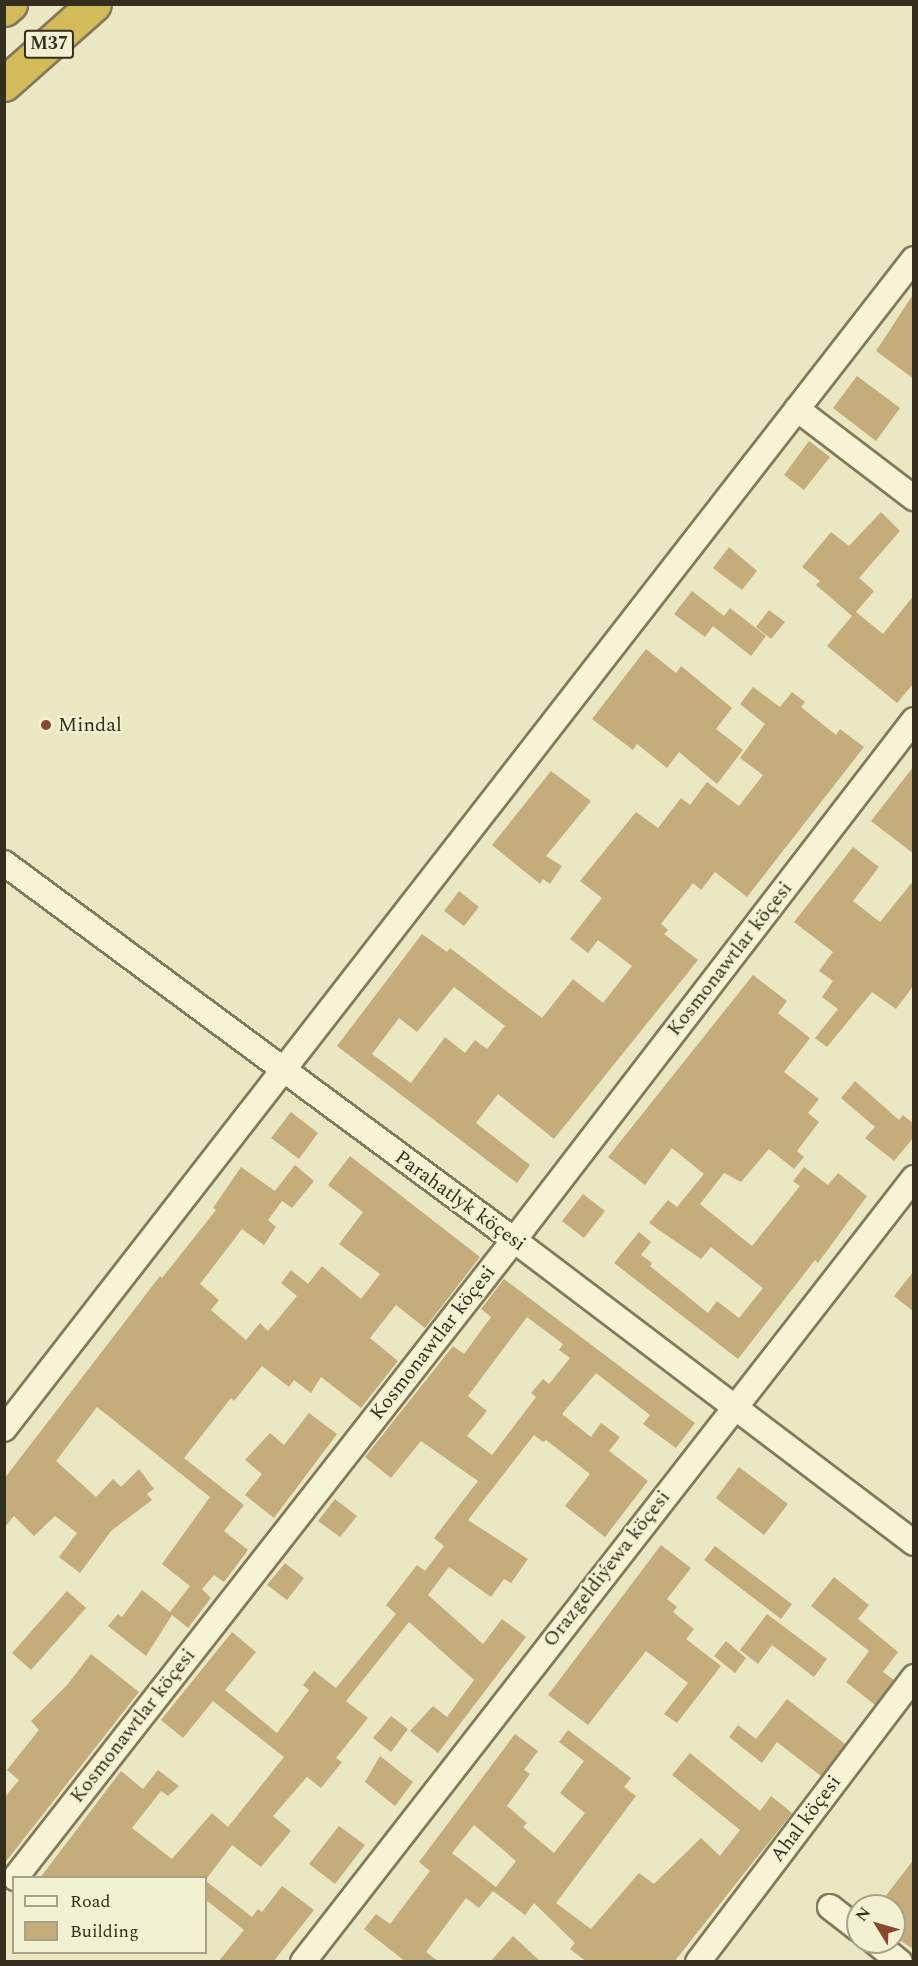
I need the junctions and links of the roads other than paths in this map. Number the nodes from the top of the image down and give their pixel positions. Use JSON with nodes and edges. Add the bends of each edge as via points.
{"nodes":[{"id":1,"x":10,"y":4,"type":"edge"},
{"id":2,"x":94,"y":4,"type":"edge"},
{"id":3,"x":4,"y":9,"type":"edge"},
{"id":4,"x":4,"y":84,"type":"edge"},
{"id":5,"x":914,"y":259,"type":"edge"},
{"id":6,"x":797,"y":409,"type":"junction"},
{"id":7,"x":914,"y":498,"type":"edge"},
{"id":8,"x":914,"y":720,"type":"edge"},
{"id":9,"x":4,"y":863,"type":"edge"},
{"id":10,"x":283,"y":1071,"type":"junction"},
{"id":11,"x":914,"y":1178,"type":"edge"},
{"id":12,"x":514,"y":1240,"type":"junction"},
{"id":13,"x":733,"y":1408,"type":"junction"},
{"id":14,"x":4,"y":1429,"type":"edge"},
{"id":15,"x":914,"y":1543,"type":"edge"},
{"id":16,"x":914,"y":1677,"type":"edge"},
{"id":17,"x":16,"y":1876,"type":"edge"},
{"id":18,"x":830,"y":1907,"type":"dead end"},
{"id":19,"x":846,"y":1920,"type":"edge"},
{"id":20,"x":303,"y":1962,"type":"edge"},
{"id":21,"x":698,"y":1962,"type":"edge"}],
"edges":[{"from":1,"to":3,"type":"highway","number":"M37"},
{"from":2,"to":4,"type":"highway","number":"M37"},
{"from":5,"to":6,"type":"street"},
{"from":6,"to":7,"type":"street"},
{"from":6,"to":10,"type":"street"},
{"from":8,"to":12,"type":"street","name":"Kosmonawtlar köçesi"},
{"from":9,"to":10,"type":"street","name":"Parahatlyk köçesi"},
{"from":10,"to":12,"type":"street","name":"Parahatlyk köçesi"},
{"from":10,"to":14,"type":"street"},
{"from":11,"to":13,"type":"street","name":"Orazgeldiýewa köçesi"},
{"from":12,"to":13,"type":"street","name":"Parahatlyk köçesi"},
{"from":12,"to":17,"type":"street","name":"Kosmonawtlar köçesi"},
{"from":13,"to":15,"type":"street","name":"Parahatlyk köçesi"},
{"from":13,"to":20,"type":"street","name":"Orazgeldiýewa köçesi"},
{"from":16,"to":21,"type":"street","name":"Ahal köçesi"},
{"from":18,"to":19,"type":"street"}]}
